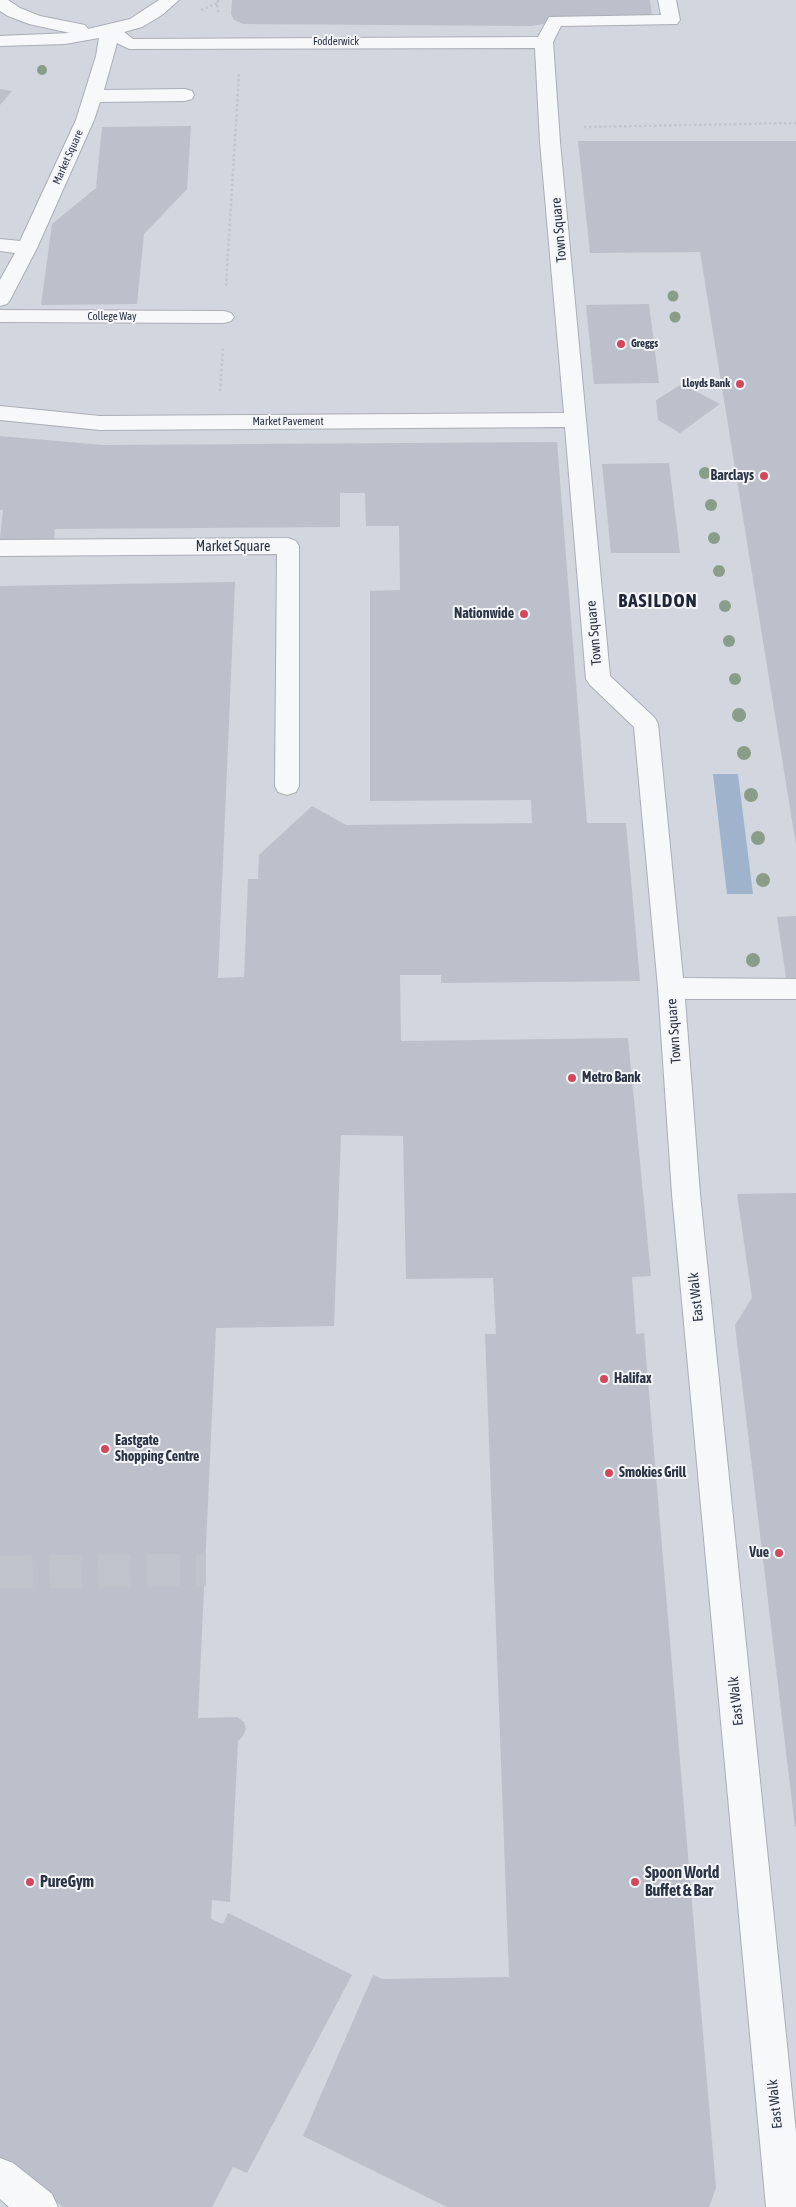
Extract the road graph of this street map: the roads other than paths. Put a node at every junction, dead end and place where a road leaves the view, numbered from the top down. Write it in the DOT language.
graph roads {
  1 [pos="170,0"];
  2 [pos="667,0"];
  3 [pos="0,3"];
  4 [pos="110,30"];
  5 [pos="0,41"];
  6 [pos="544,42"];
  7 [pos="185,95"];
  8 [pos="93,96"];
  9 [pos="0,245"];
  10 [pos="27,248"];
  11 [pos="0,300"];
  12 [pos="0,316"];
  13 [pos="224,317"];
  14 [pos="0,413"];
  15 [pos="576,420"];
  16 [pos="0,548"];
  17 [pos="287,786"];
  18 [pos="671,988"];
  19 [pos="796,989"];
  20 [pos="686,1194"];
  21 [pos="0,2176"];
  22 [pos="39,2207"];
  23 [pos="785,2207"];
  1 -- 4 [label="street"];
  2 -- 6 [label="street"];
  3 -- 4 [label="street"];
  4 -- 5 [label="street"];
  4 -- 6 [label="street, Fodderwick"];
  4 -- 8 [label="street, Market Square"];
  6 -- 15 [label="street, Town Square"];
  7 -- 8 [label="street"];
  8 -- 10 [label="street, Market Square"];
  9 -- 10 [label="street"];
  10 -- 11 [label="street, Market Square"];
  12 -- 13 [label="street, College Way"];
  14 -- 15 [label="street, Market Pavement"];
  15 -- 18 [label="street, Town Square"];
  16 -- 17 [label="street, Market Square"];
  18 -- 19 [label="street"];
  18 -- 20 [label="street, Town Square"];
  20 -- 23 [label="street, East Walk"];
  21 -- 22 [label="street"];
}
